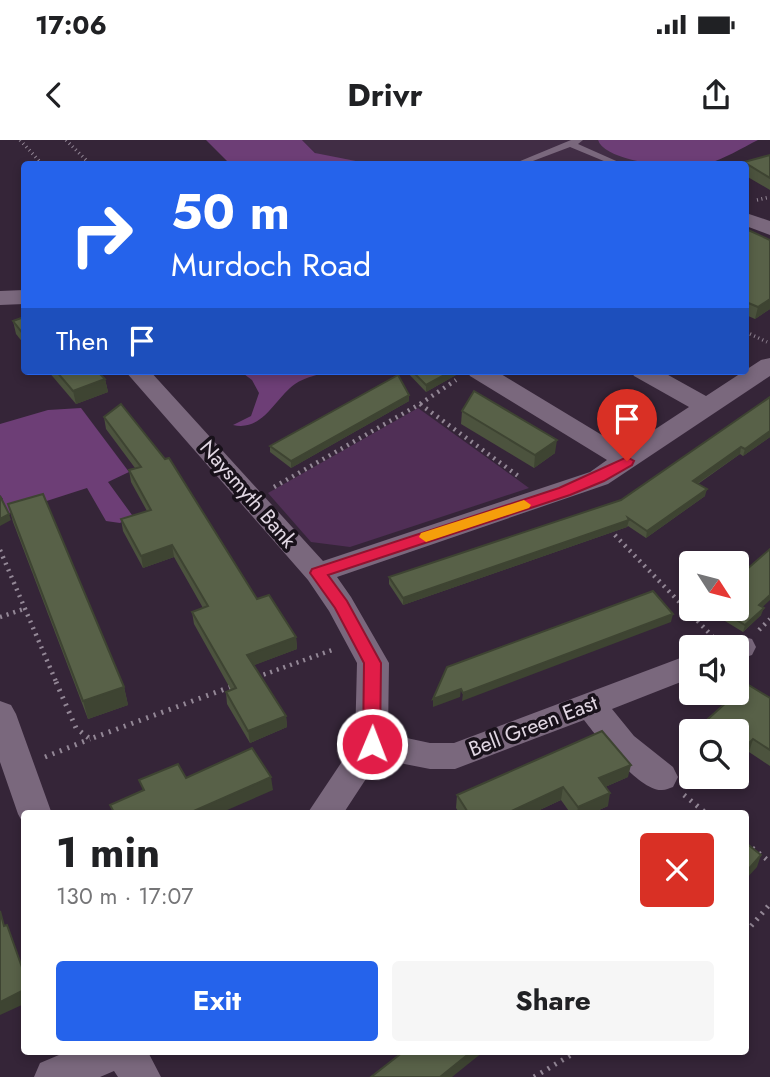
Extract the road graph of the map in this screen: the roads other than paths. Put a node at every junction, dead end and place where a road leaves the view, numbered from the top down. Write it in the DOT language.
graph roads {
  1 [pos="575,142"];
  2 [pos="526,161"];
  3 [pos="612,161"];
  4 [pos="749,220"];
  5 [pos="770,229"];
  6 [pos="21,297"];
  7 [pos="0,298"];
  8 [pos="770,365"];
  9 [pos="141,375"];
  10 [pos="471,375"];
  11 [pos="650,375"];
  12 [pos="707,407"];
  13 [pos="627,461"];
  14 [pos="318,573"];
  15 [pos="679,671"];
  16 [pos="590,705"];
  17 [pos="0,714"];
  18 [pos="372,744"];
  19 [pos="661,777"];
  20 [pos="34,810"];
  21 [pos="327,810"];
  22 [pos="105,1055"];
  23 [pos="127,1055"];
  24 [pos="54,1077"];
  25 [pos="141,1077"];
  1 -- 2 [label="lane"];
  1 -- 3 [label="lane"];
  4 -- 5 [label="street"];
  6 -- 7 [label="street"];
  8 -- 12 [label="street"];
  9 -- 14 [label="street, Naysmyth Bank"];
  10 -- 13 [label="street"];
  11 -- 12 [label="street"];
  12 -- 13 [label="street"];
  13 -- 14 [label="street"];
  14 -- 18 [label="street, Naysmyth Bank"];
  15 -- 16 [label="street, Bell Green East"];
  16 -- 18 [label="street, Bell Green East"];
  16 -- 19 [label="street"];
  17 -- 20 [label="street"];
  18 -- 21 [label="street"];
  22 -- 24 [label="street"];
  23 -- 25 [label="street"];
}
